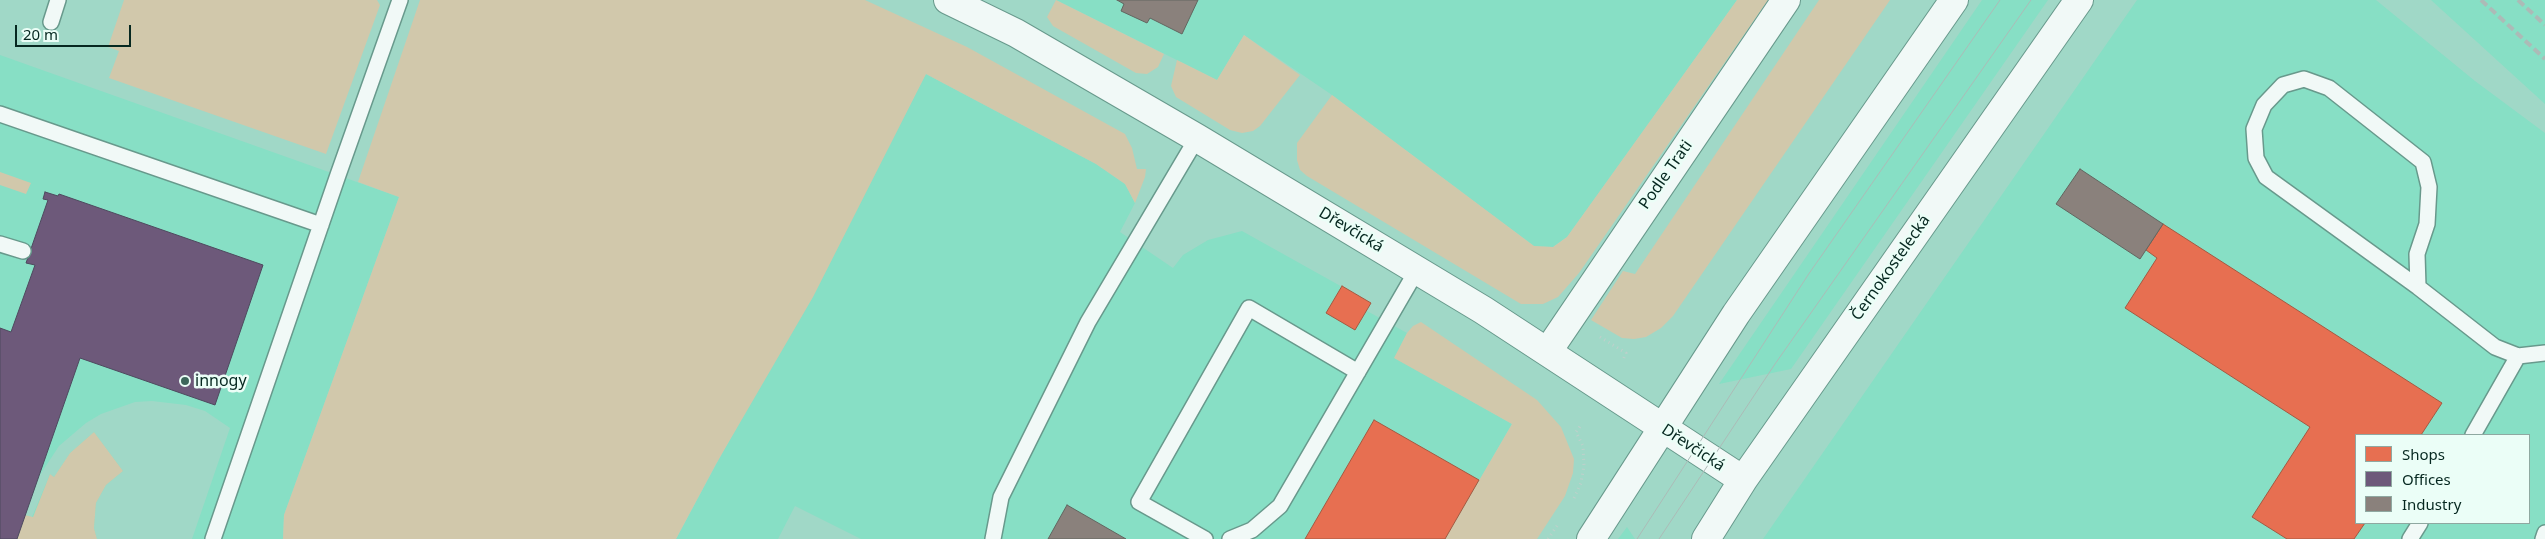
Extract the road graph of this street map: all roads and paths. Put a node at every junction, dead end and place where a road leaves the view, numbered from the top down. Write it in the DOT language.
graph roads {
  1 [pos="58,0"];
  2 [pos="400,0"];
  3 [pos="948,0"];
  4 [pos="1786,0"];
  5 [pos="1954,0"];
  6 [pos="2079,0"];
  7 [pos="51,22"];
  8 [pos="0,114"];
  9 [pos="1198,138"];
  10 [pos="321,225"];
  11 [pos="0,244"];
  12 [pos="22,252"];
  13 [pos="1417,270"];
  14 [pos="2418,287"];
  15 [pos="1548,350"];
  16 [pos="1626,353"];
  17 [pos="2545,353"];
  18 [pos="2518,356"];
  19 [pos="1622,360"];
  20 [pos="1358,372"];
  21 [pos="1581,424"];
  22 [pos="1662,429"];
  23 [pos="2474,434"];
  24 [pos="1743,480"];
  25 [pos="1573,500"];
  26 [pos="1563,515"];
  27 [pos="2419,524"];
  28 [pos="2545,533"];
  29 [pos="214,539"];
  30 [pos="993,539"];
  31 [pos="1205,539"];
  32 [pos="1230,539"];
  33 [pos="1548,539"];
  34 [pos="1591,539"];
  35 [pos="1706,539"];
  36 [pos="2410,539"];
  37 [pos="2543,539"];
  1 -- 7 [label="lane"];
  2 -- 10 [label="lane"];
  3 -- 9 [label="main road, Dřevčická"];
  4 -- 15 [label="main road, Podle Trati"];
  5 -- 22 [label="main road"];
  6 -- 24 [label="main road, Černokostelecká"];
  8 -- 10 [label="lane"];
  9 -- 13 [label="main road, Dřevčická"];
  9 -- 30 [label="lane"];
  10 -- 29 [label="lane"];
  11 -- 12 [label="lane"];
  13 -- 15 [label="main road, Dřevčická"];
  13 -- 20 [label="lane"];
  14 -- 14 [label="lane"];
  14 -- 18 [label="lane"];
  15 -- 22 [label="main road, Dřevčická"];
  16 -- 19 [label="path"];
  17 -- 18 [label="lane"];
  18 -- 23 [label="lane"];
  20 -- 31 [label="lane"];
  20 -- 32 [label="lane"];
  21 -- 25 [label="path"];
  22 -- 24 [label="main road, Dřevčická"];
  22 -- 34 [label="main road"];
  24 -- 35 [label="main road, Černokostelecká"];
  26 -- 33 [label="path"];
  27 -- 36 [label="lane"];
  28 -- 37 [label="lane"];
}
